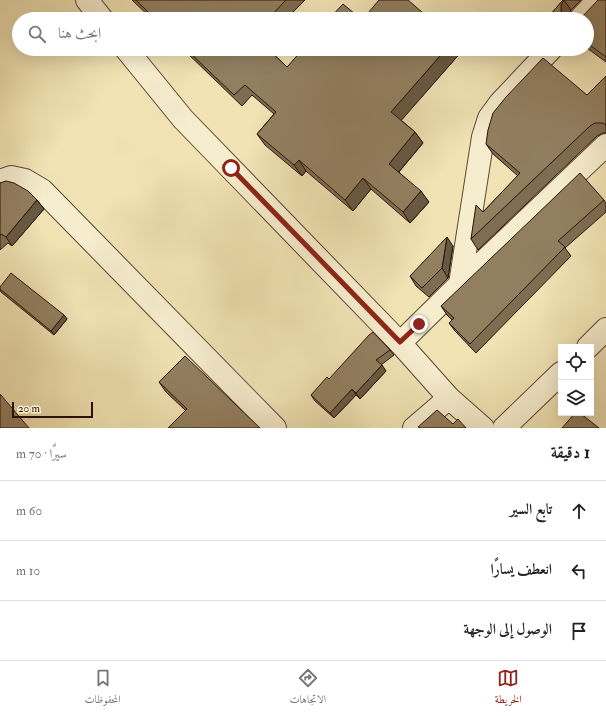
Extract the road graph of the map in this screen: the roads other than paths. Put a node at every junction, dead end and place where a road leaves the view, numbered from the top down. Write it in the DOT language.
graph roads {
  1 [pos="87,0"];
  2 [pos="598,0"];
  3 [pos="96,12"];
  4 [pos="587,12"];
  5 [pos="132,56"];
  6 [pos="544,56"];
  7 [pos="606,144"];
  8 [pos="0,182"];
  9 [pos="460,284"];
  10 [pos="606,329"];
  11 [pos="400,342"];
  12 [pos="591,344"];
  13 [pos="558,376"];
  14 [pos="449,398"];
  15 [pos="275,428"];
  16 [pos="414,428"];
  17 [pos="483,428"];
  18 [pos="504,428"];
  1 -- 3 [label="street"];
  2 -- 4 [label="street"];
  5 -- 11 [label="street"];
  6 -- 9 [label="street"];
  7 -- 9 [label="street"];
  8 -- 15 [label="street"];
  9 -- 11 [label="street"];
  10 -- 12 [label="street"];
  11 -- 14 [label="street"];
  13 -- 18 [label="street"];
  14 -- 16 [label="street"];
  14 -- 17 [label="street"];
}
